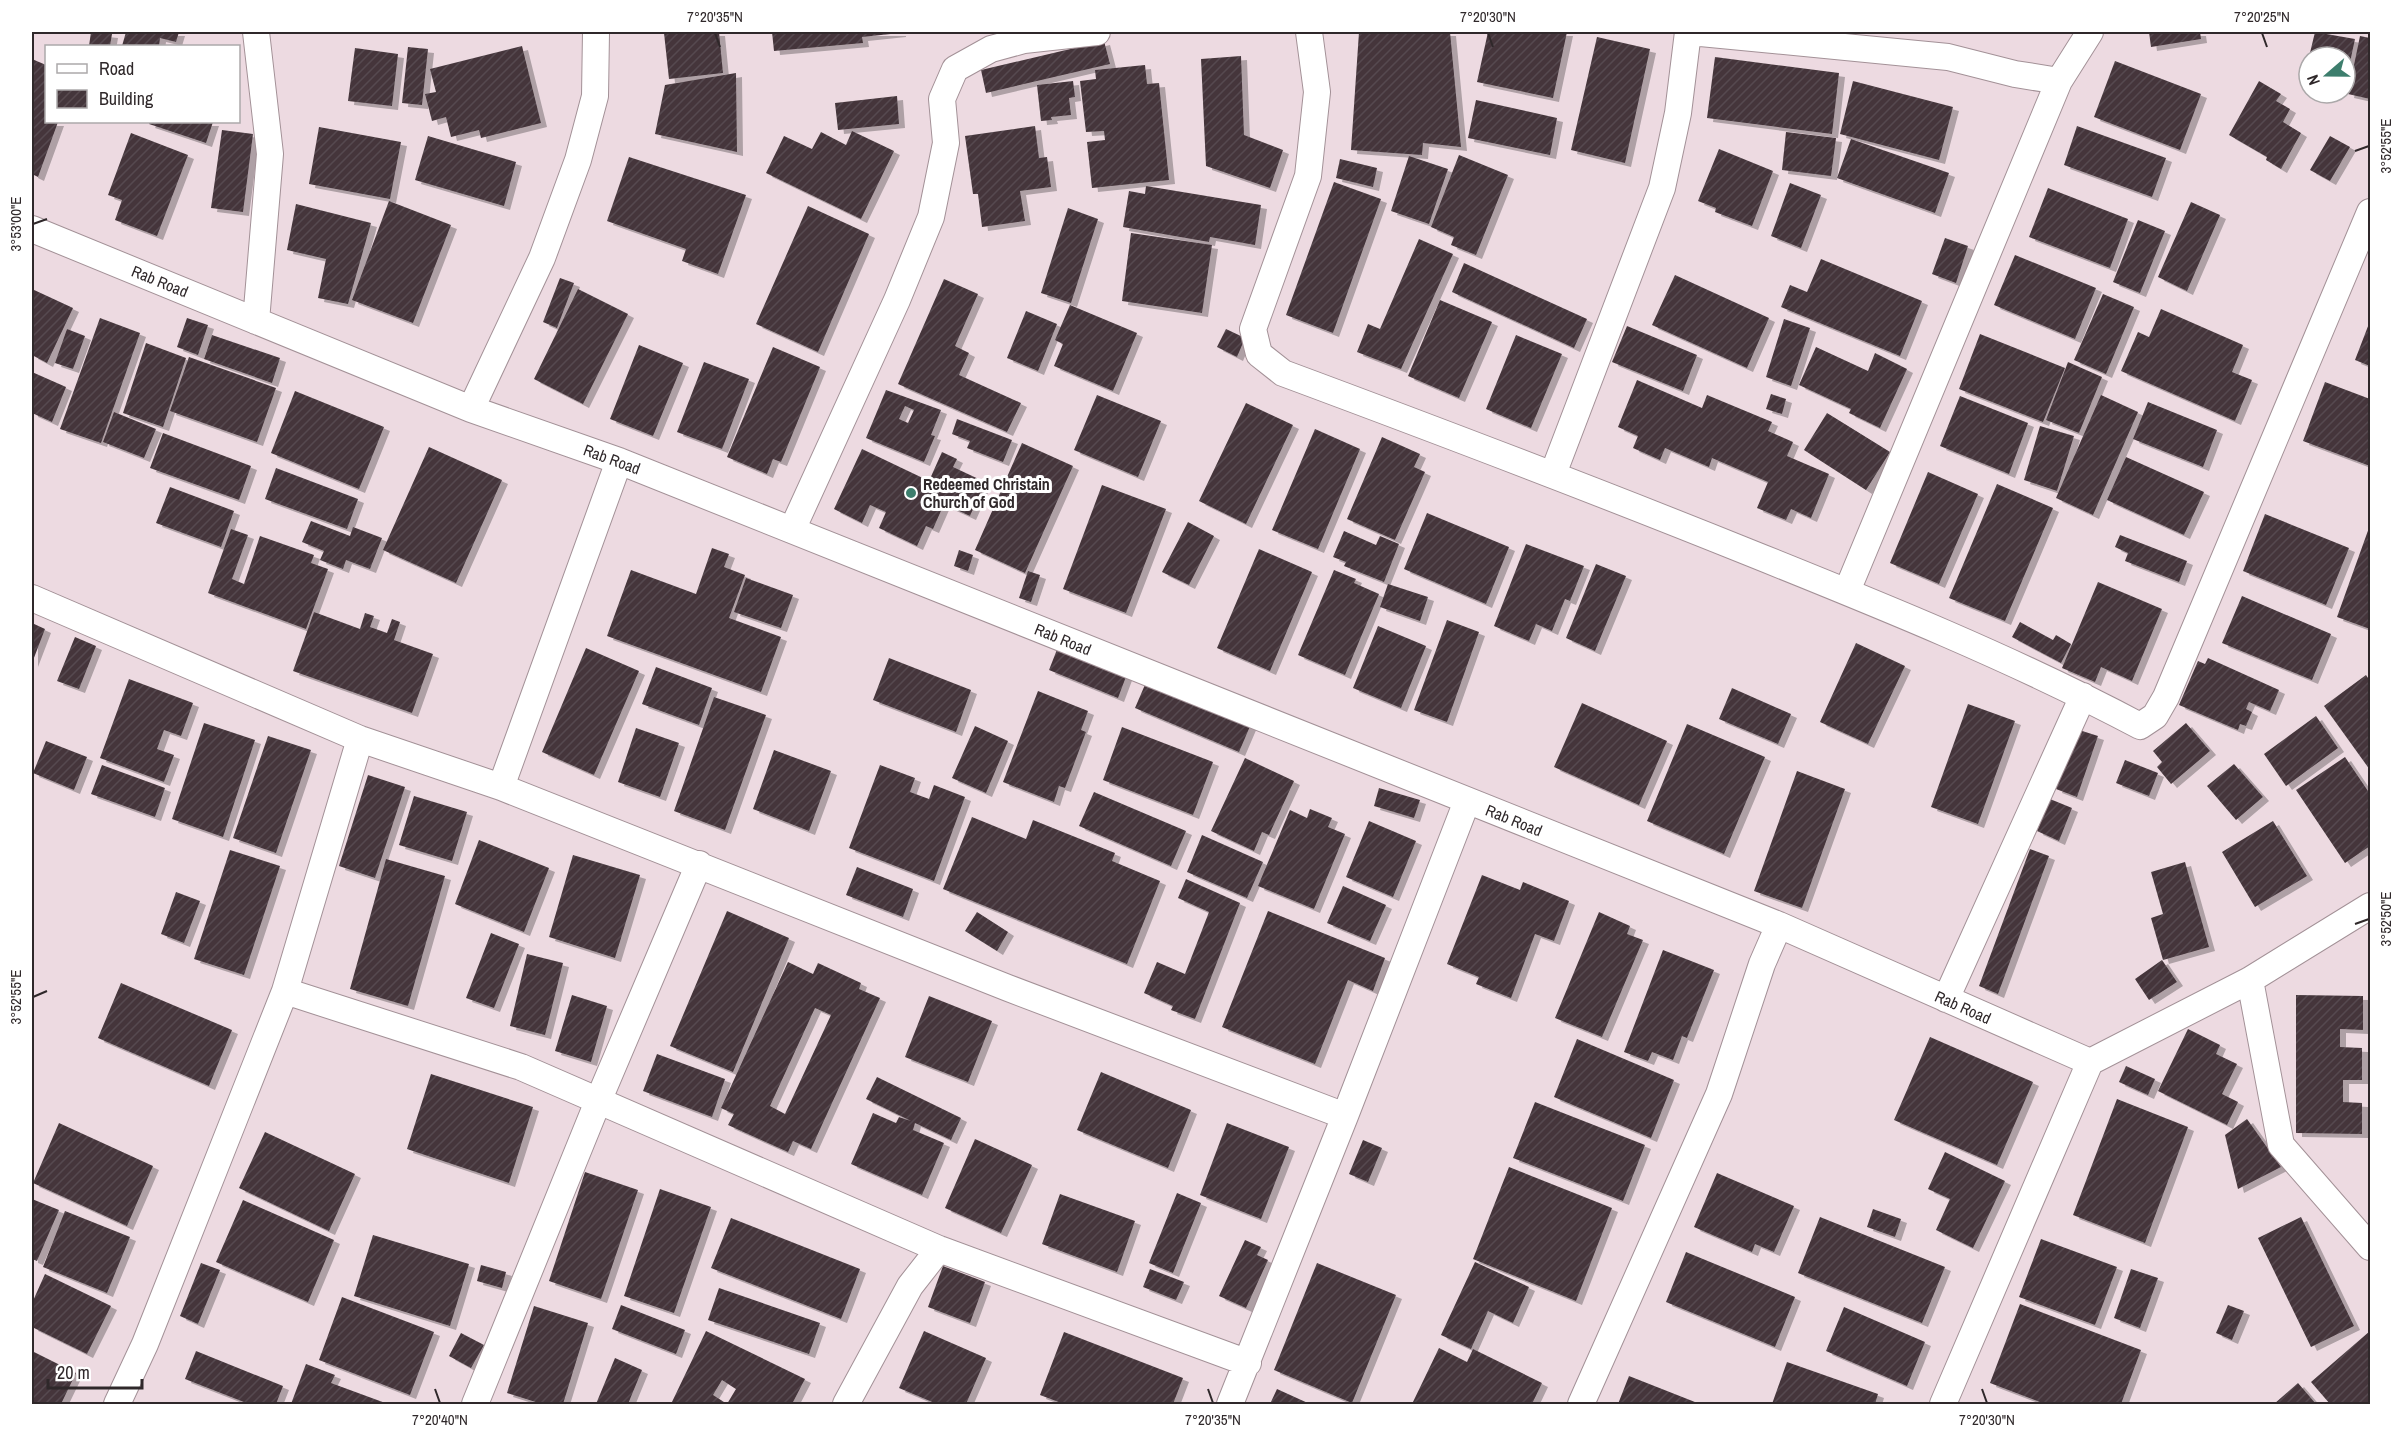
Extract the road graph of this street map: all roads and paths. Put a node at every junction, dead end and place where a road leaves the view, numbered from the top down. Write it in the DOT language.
graph roads {
  1 [pos="255,32"];
  2 [pos="596,32"];
  3 [pos="1097,32"];
  4 [pos="1309,32"];
  5 [pos="1689,32"];
  6 [pos="2090,32"];
  7 [pos="1028,36"];
  8 [pos="2059,81"];
  9 [pos="2370,212"];
  10 [pos="32,229"];
  11 [pos="256,321"];
  12 [pos="471,409"];
  13 [pos="619,461"];
  14 [pos="1553,474"];
  15 [pos="792,530"];
  16 [pos="1847,591"];
  17 [pos="32,598"];
  18 [pos="2083,696"];
  19 [pos="360,739"];
  20 [pos="501,787"];
  21 [pos="1467,801"];
  22 [pos="699,864"];
  23 [pos="2370,906"];
  24 [pos="1779,925"];
  25 [pos="2250,980"];
  26 [pos="285,991"];
  27 [pos="1946,999"];
  28 [pos="2090,1062"];
  29 [pos="599,1099"];
  30 [pos="1346,1116"];
  31 [pos="2370,1247"];
  32 [pos="939,1249"];
  33 [pos="1248,1363"];
  34 [pos="117,1404"];
  35 [pos="475,1404"];
  36 [pos="846,1404"];
  37 [pos="1230,1404"];
  38 [pos="1581,1404"];
  39 [pos="1943,1404"];
  1 -- 11 [label="street"];
  2 -- 12 [label="street"];
  3 -- 7 [label="street"];
  4 -- 14 [label="street"];
  5 -- 8 [label="street"];
  5 -- 14 [label="street"];
  6 -- 8 [label="street"];
  7 -- 15 [label="street"];
  8 -- 16 [label="street"];
  9 -- 18 [label="street"];
  10 -- 11 [label="street, Rab Road"];
  11 -- 12 [label="street, Rab Road"];
  12 -- 13 [label="street, Rab Road"];
  13 -- 15 [label="street, Rab Road"];
  13 -- 20 [label="street"];
  14 -- 16 [label="street"];
  15 -- 21 [label="street, Rab Road"];
  16 -- 18 [label="street"];
  17 -- 19 [label="street"];
  18 -- 27 [label="street"];
  19 -- 20 [label="street"];
  19 -- 26 [label="street"];
  20 -- 22 [label="street"];
  21 -- 24 [label="street, Rab Road"];
  21 -- 30 [label="street"];
  22 -- 29 [label="street"];
  22 -- 30 [label="street"];
  23 -- 25 [label="street"];
  24 -- 27 [label="street, Rab Road"];
  24 -- 38 [label="street"];
  25 -- 28 [label="street"];
  25 -- 31 [label="street"];
  26 -- 29 [label="street"];
  26 -- 34 [label="street"];
  27 -- 28 [label="street, Rab Road"];
  28 -- 39 [label="street"];
  29 -- 32 [label="street"];
  29 -- 35 [label="street"];
  30 -- 33 [label="street"];
  32 -- 33 [label="street"];
  32 -- 36 [label="street"];
  33 -- 37 [label="street"];
}
